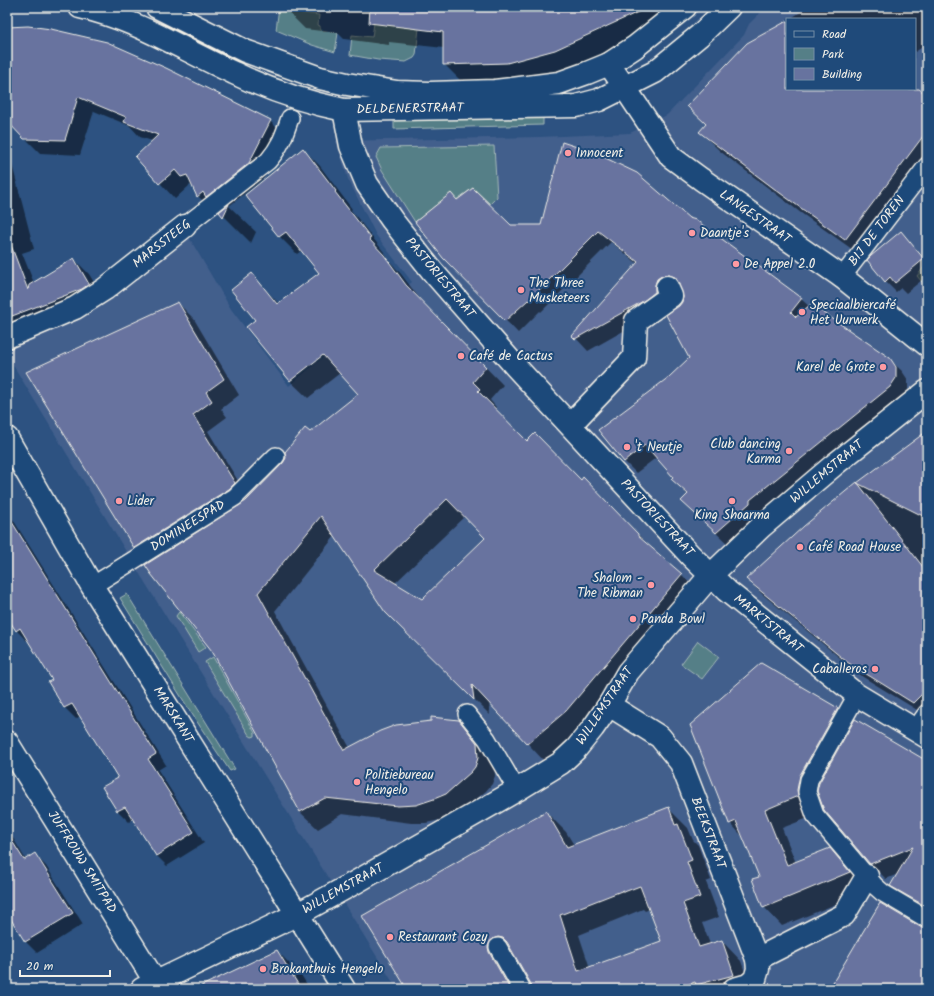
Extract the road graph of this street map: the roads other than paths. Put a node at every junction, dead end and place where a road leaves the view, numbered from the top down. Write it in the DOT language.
graph roads {
  1 [pos="80,7"];
  2 [pos="157,7"];
  3 [pos="685,7"];
  4 [pos="729,7"];
  5 [pos="608,64"];
  6 [pos="625,88"];
  7 [pos="344,110"];
  8 [pos="290,118"];
  9 [pos="927,166"];
  10 [pos="185,226"];
  11 [pos="842,277"];
  12 [pos="667,287"];
  13 [pos="7,337"];
  14 [pos="927,344"];
  15 [pos="927,391"];
  16 [pos="570,425"];
  17 [pos="7,438"];
  18 [pos="276,456"];
  19 [pos="710,576"];
  20 [pos="92,586"];
  21 [pos="857,695"];
  22 [pos="609,705"];
  23 [pos="467,714"];
  24 [pos="923,726"];
  25 [pos="7,742"];
  26 [pos="517,790"];
  27 [pos="867,876"];
  28 [pos="298,914"];
  29 [pos="927,919"];
  30 [pos="498,947"];
  31 [pos="759,976"];
  32 [pos="149,986"];
  33 [pos="344,989"];
  34 [pos="522,989"];
  35 [pos="734,989"];
  1 -- 7 [label="street, DELDENERSTRAAT"];
  2 -- 5 [label="street, DELDENERSTRAAT"];
  3 -- 5 [label="street, DELDENERSTRAAT"];
  4 -- 6 [label="street, DELDENERSTRAAT"];
  5 -- 6 [label="street, LANGESTRAAT"];
  6 -- 7 [label="street, DELDENERSTRAAT"];
  6 -- 11 [label="street, LANGESTRAAT"];
  7 -- 16 [label="street, PASTORIESTRAAT"];
  8 -- 10 [label="lane, MARSSTEEG"];
  9 -- 11 [label="lane, BIJ DE TOREN"];
  10 -- 13 [label="street, MARSSTEEG"];
  11 -- 14 [label="street, LANGESTRAAT"];
  12 -- 16 [label="street"];
  15 -- 19 [label="street, WILLEMSTRAAT"];
  16 -- 19 [label="street, PASTORIESTRAAT"];
  17 -- 20 [label="street, MARSKANT"];
  18 -- 20 [label="lane, DOMINEESPAD"];
  19 -- 21 [label="street, MARKTSTRAAT"];
  19 -- 22 [label="street, WILLEMSTRAAT"];
  20 -- 28 [label="street, MARSKANT"];
  21 -- 24 [label="street, MARKTSTRAAT"];
  21 -- 27 [label="lane"];
  22 -- 26 [label="street, WILLEMSTRAAT"];
  22 -- 31 [label="street, BEEKSTRAAT"];
  23 -- 26 [label="lane"];
  25 -- 32 [label="street, JUFFROUW SMITPAD"];
  26 -- 28 [label="street, WILLEMSTRAAT"];
  27 -- 29 [label="lane"];
  27 -- 31 [label="street"];
  28 -- 32 [label="street, WILLEMSTRAAT"];
  28 -- 33 [label="street, MARSKANT"];
  30 -- 34 [label="lane"];
  31 -- 35 [label="street"];
}
